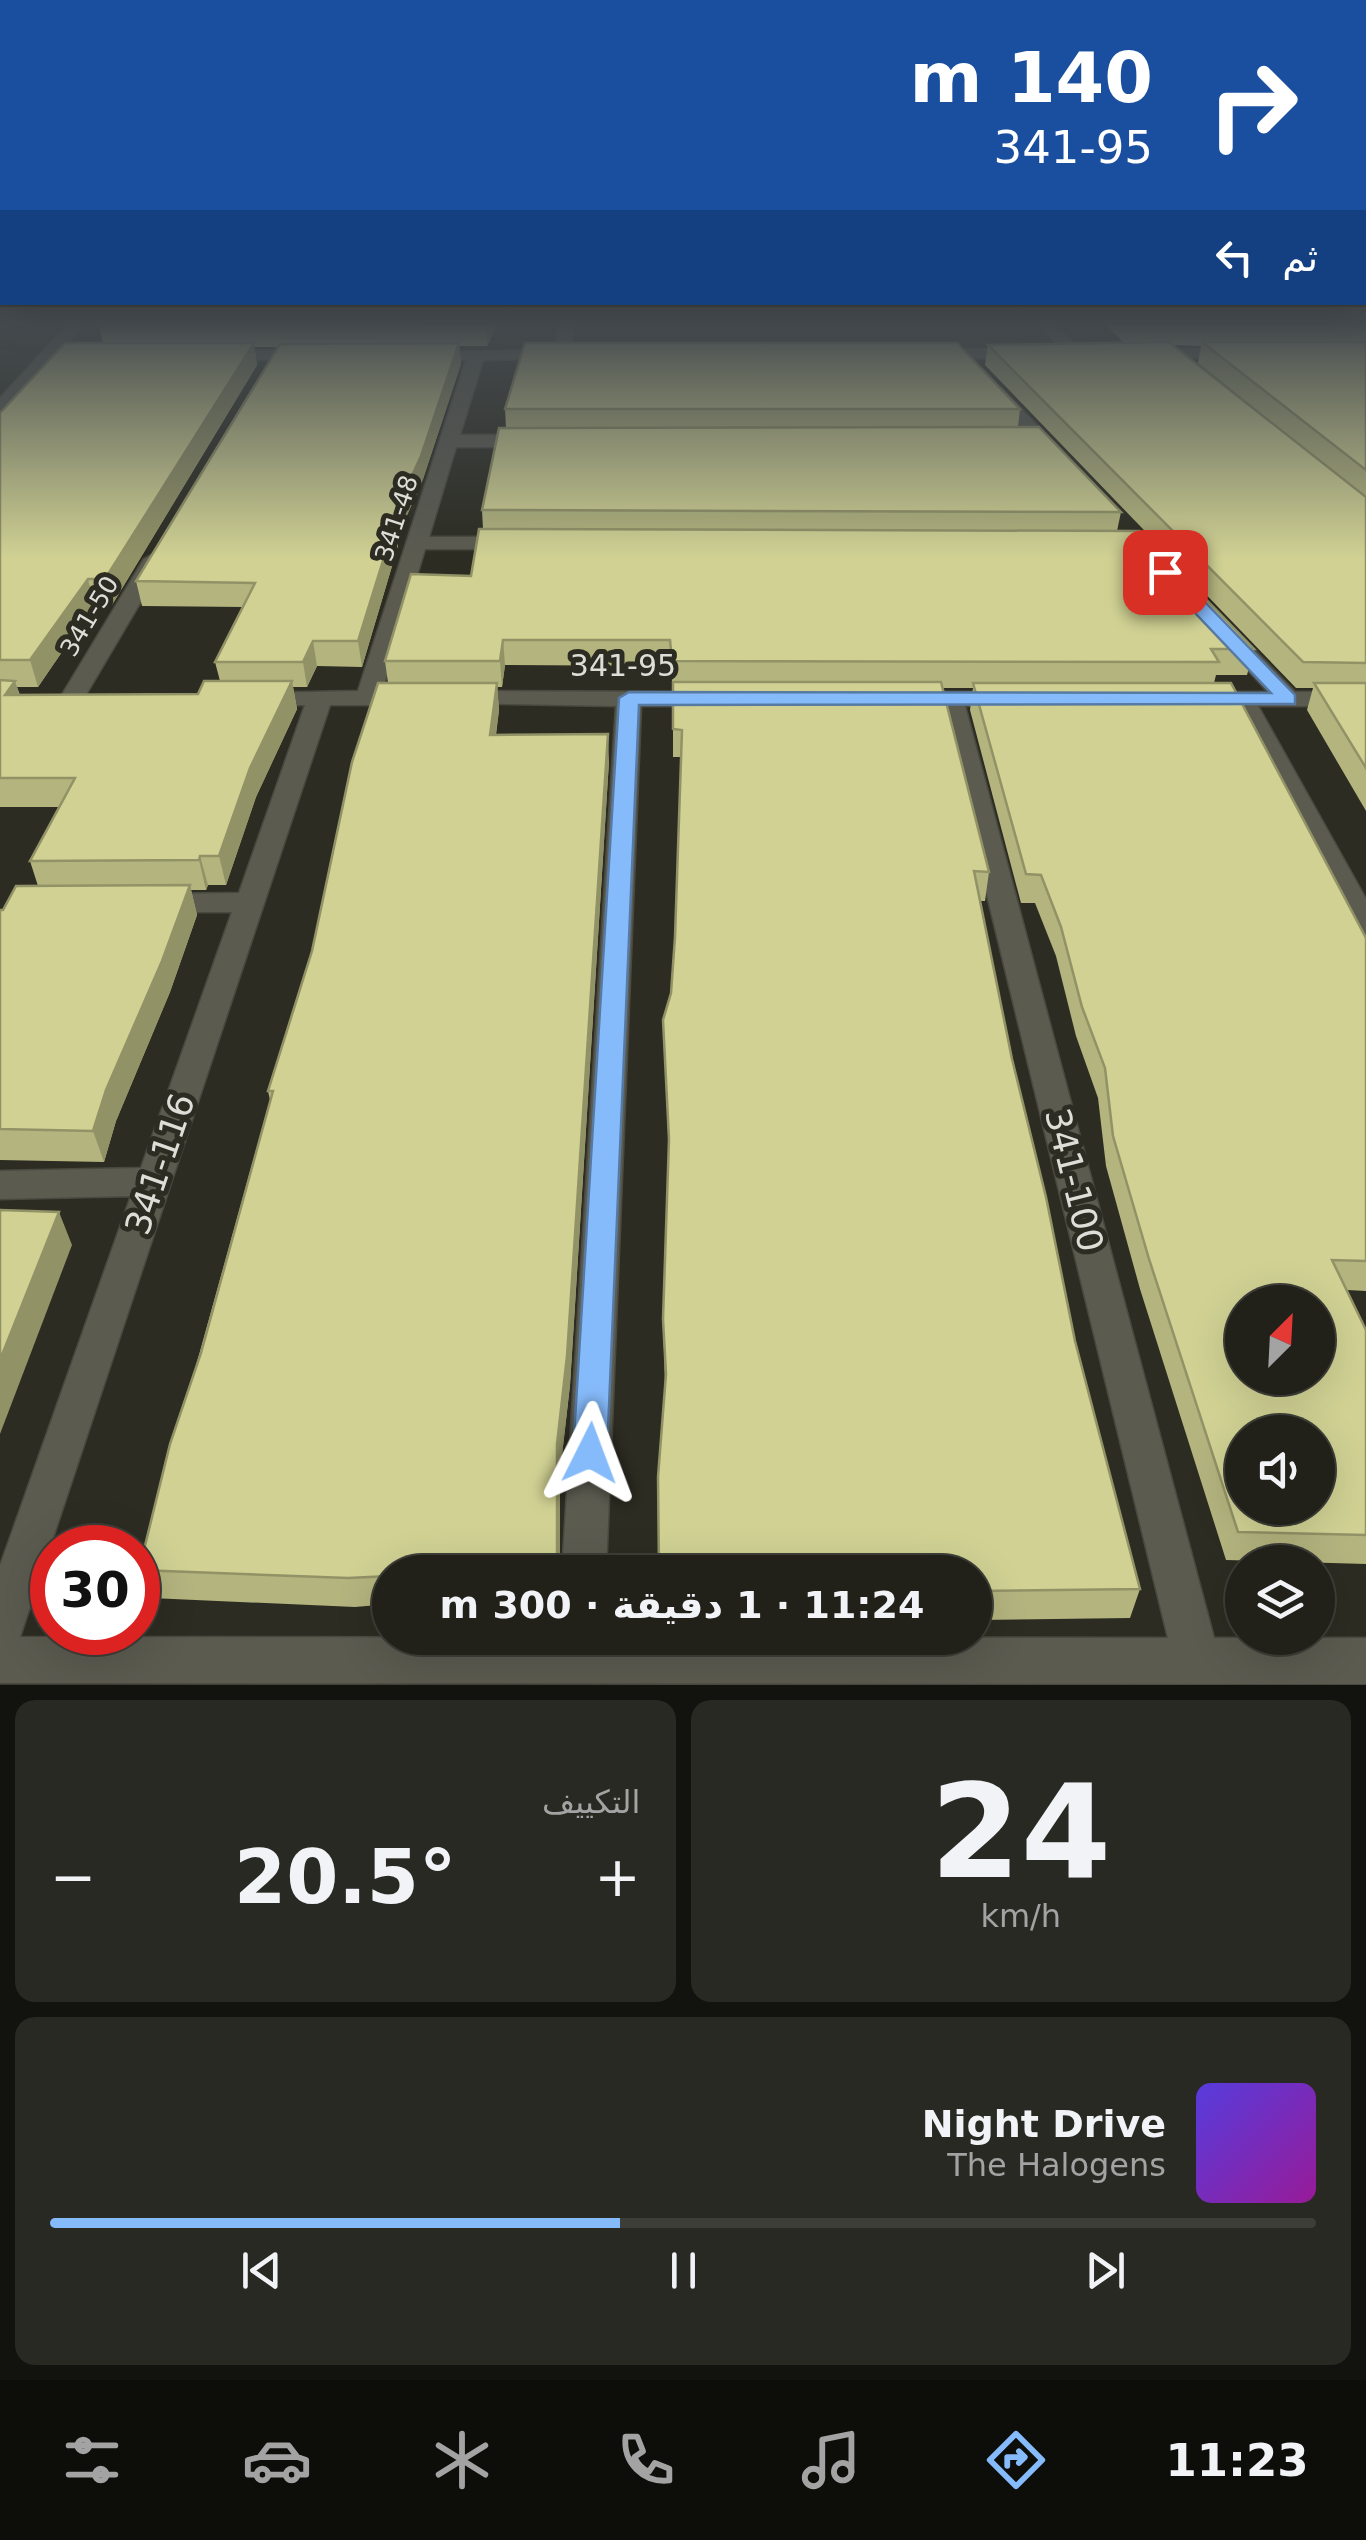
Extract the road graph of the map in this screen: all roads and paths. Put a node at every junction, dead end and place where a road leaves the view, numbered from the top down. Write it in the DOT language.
graph roads {
  1 [pos="462,401"];
  2 [pos="998,401"];
  3 [pos="449,441"];
  4 [pos="563,441"];
  5 [pos="1066,466"];
  6 [pos="417,542"];
  7 [pos="534,543"];
  8 [pos="164,544"];
  9 [pos="1208,616"];
  10 [pos="110,698"];
  11 [pos="244,698"];
  12 [pos="320,698"];
  13 [pos="368,698"];
  14 [pos="629,698"];
  15 [pos="724,698"];
  16 [pos="894,699"];
  17 [pos="951,699"];
  18 [pos="1028,699"];
  19 [pos="1184,699"];
  20 [pos="1242,699"];
  21 [pos="1288,699"];
  22 [pos="1366,699"];
  23 [pos="252,902"];
  24 [pos="136,903"];
  25 [pos="1363,914"];
  26 [pos="154,1182"];
  27 [pos="0,1185"];
  28 [pos="585,1555"];
  29 [pos="0,1630"];
  30 [pos="0,1660"];
  31 [pos="1197,1660"];
  32 [pos="580,1661"];
  33 [pos="1366,1661"];
  1 -- 3 [label="street, 341-48"];
  2 -- 5 [label="street"];
  3 -- 4 [label="street"];
  3 -- 6 [label="street, 341-48"];
  6 -- 7 [label="street"];
  6 -- 13 [label="street, 341-48"];
  8 -- 10 [label="street, 341-50"];
  9 -- 21 [label="street"];
  11 -- 12 [label="street, 341-95"];
  12 -- 13 [label="street, 341-95"];
  12 -- 23 [label="street, 341-116"];
  13 -- 14 [label="street, 341-95"];
  14 -- 15 [label="street, 341-95"];
  14 -- 28 [label="street"];
  16 -- 17 [label="street"];
  17 -- 18 [label="street"];
  17 -- 31 [label="street, 341-100"];
  19 -- 20 [label="street"];
  20 -- 21 [label="street"];
  20 -- 25 [label="street"];
  21 -- 22 [label="street"];
  23 -- 24 [label="street"];
  23 -- 26 [label="street, 341-116"];
  26 -- 27 [label="street"];
  26 -- 29 [label="street, 341-116"];
  30 -- 32 [label="street"];
  31 -- 32 [label="street"];
  31 -- 33 [label="street"];
}
